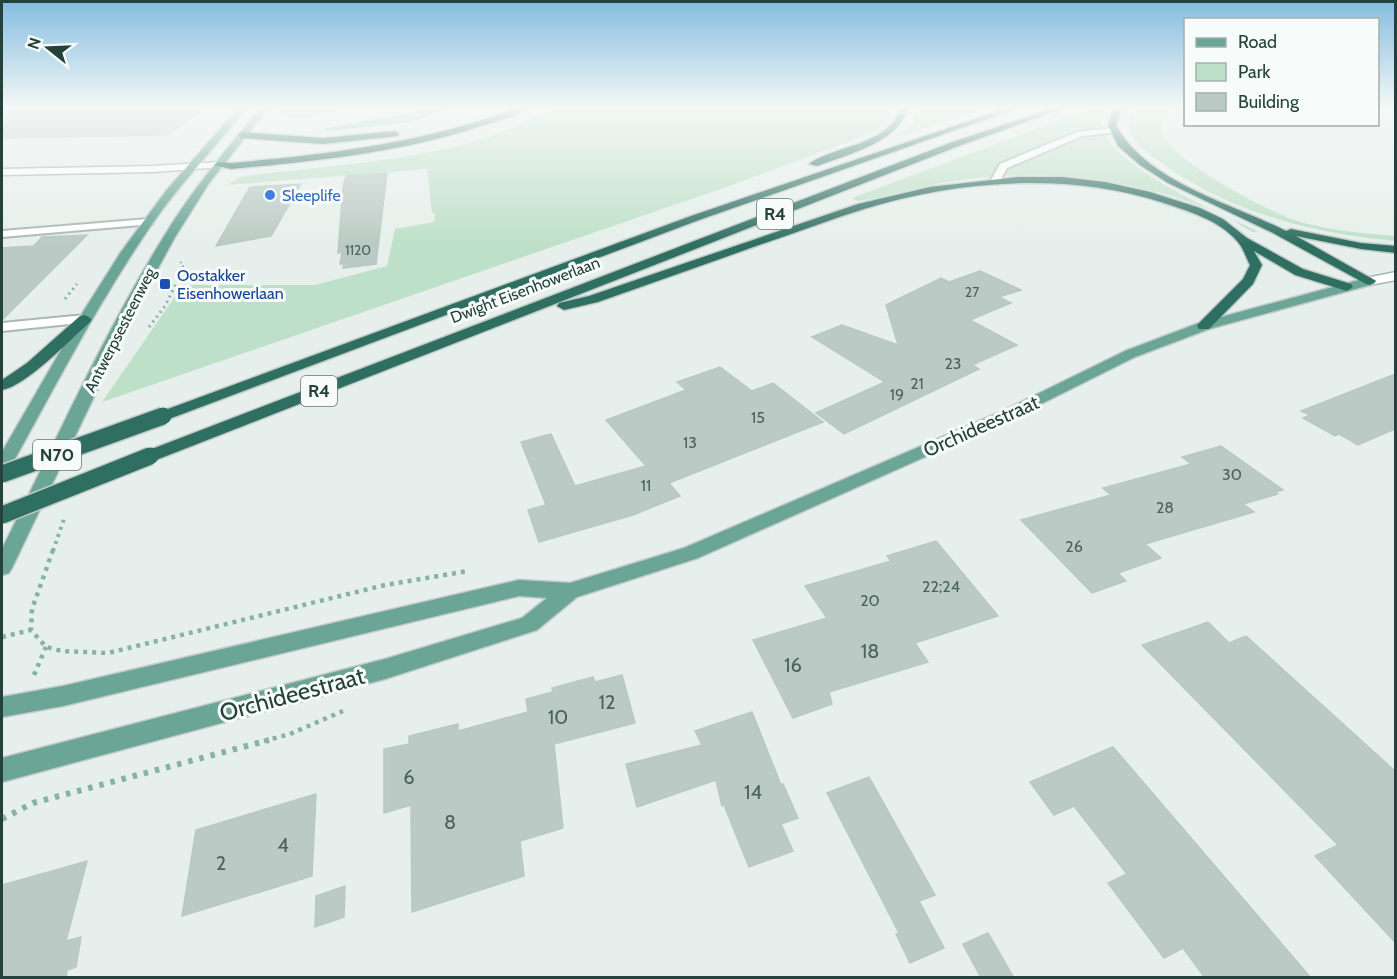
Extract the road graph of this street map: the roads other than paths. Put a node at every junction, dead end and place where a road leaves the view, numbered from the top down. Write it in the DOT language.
graph roads {
  1 [pos="203,153"];
  2 [pos="228,153"];
  3 [pos="292,153"];
  4 [pos="346,153"];
  5 [pos="840,153"];
  6 [pos="881,153"];
  7 [pos="935,153"];
  8 [pos="1035,153"];
  9 [pos="1131,153"];
  10 [pos="219,165"];
  11 [pos="191,167"];
  12 [pos="2,172"];
  13 [pos="995,182"];
  14 [pos="724,209"];
  15 [pos="1246,218"];
  16 [pos="148,222"];
  17 [pos="2,234"];
  18 [pos="1243,240"];
  19 [pos="1395,250"];
  20 [pos="1395,276"];
  21 [pos="1370,281"];
  22 [pos="1347,287"];
  23 [pos="85,319"];
  24 [pos="487,325"];
  25 [pos="1204,326"];
  26 [pos="2,327"];
  27 [pos="2,386"];
  28 [pos="2,466"];
  29 [pos="2,474"];
  30 [pos="2,515"];
  31 [pos="2,568"];
  32 [pos="570,591"];
  33 [pos="2,707"];
  34 [pos="2,770"];
  1 -- 11 [label="main road, Antwerpsesteenweg / N70"];
  2 -- 10 [label="main road, Antwerpsesteenweg / N70"];
  3 -- 10 [label="highway"];
  4 -- 10 [label="highway"];
  5 -- 14 [label="highway"];
  6 -- 14 [label="highway, Dwight Eisenhowerlaan / R4"];
  7 -- 24 [label="highway, Dwight Eisenhowerlaan / R4"];
  8 -- 13 [label="lane"];
  9 -- 15 [label="highway"];
  10 -- 11 [label="street"];
  10 -- 31 [label="main road, Antwerpsesteenweg / N70"];
  11 -- 12 [label="street"];
  11 -- 16 [label="main road, Antwerpsesteenweg / N70"];
  13 -- 18 [label="highway"];
  13 -- 24 [label="highway"];
  14 -- 29 [label="highway, Dwight Eisenhowerlaan / R4, bridge"];
  15 -- 19 [label="highway"];
  15 -- 21 [label="highway"];
  16 -- 17 [label="lane"];
  16 -- 23 [label="main road, Antwerpsesteenweg / N70"];
  18 -- 22 [label="highway"];
  18 -- 25 [label="highway"];
  20 -- 21 [label="street, Orchideestraat"];
  21 -- 22 [label="main road, Orchideestraat"];
  22 -- 25 [label="main road, Orchideestraat"];
  23 -- 26 [label="lane"];
  23 -- 27 [label="highway"];
  23 -- 28 [label="main road, Antwerpsesteenweg / N70"];
  24 -- 30 [label="highway, Dwight Eisenhowerlaan / R4, bridge"];
  25 -- 32 [label="main road, Orchideestraat"];
  32 -- 33 [label="main road, Orchideestraat"];
  32 -- 34 [label="main road, Orchideestraat"];
}
